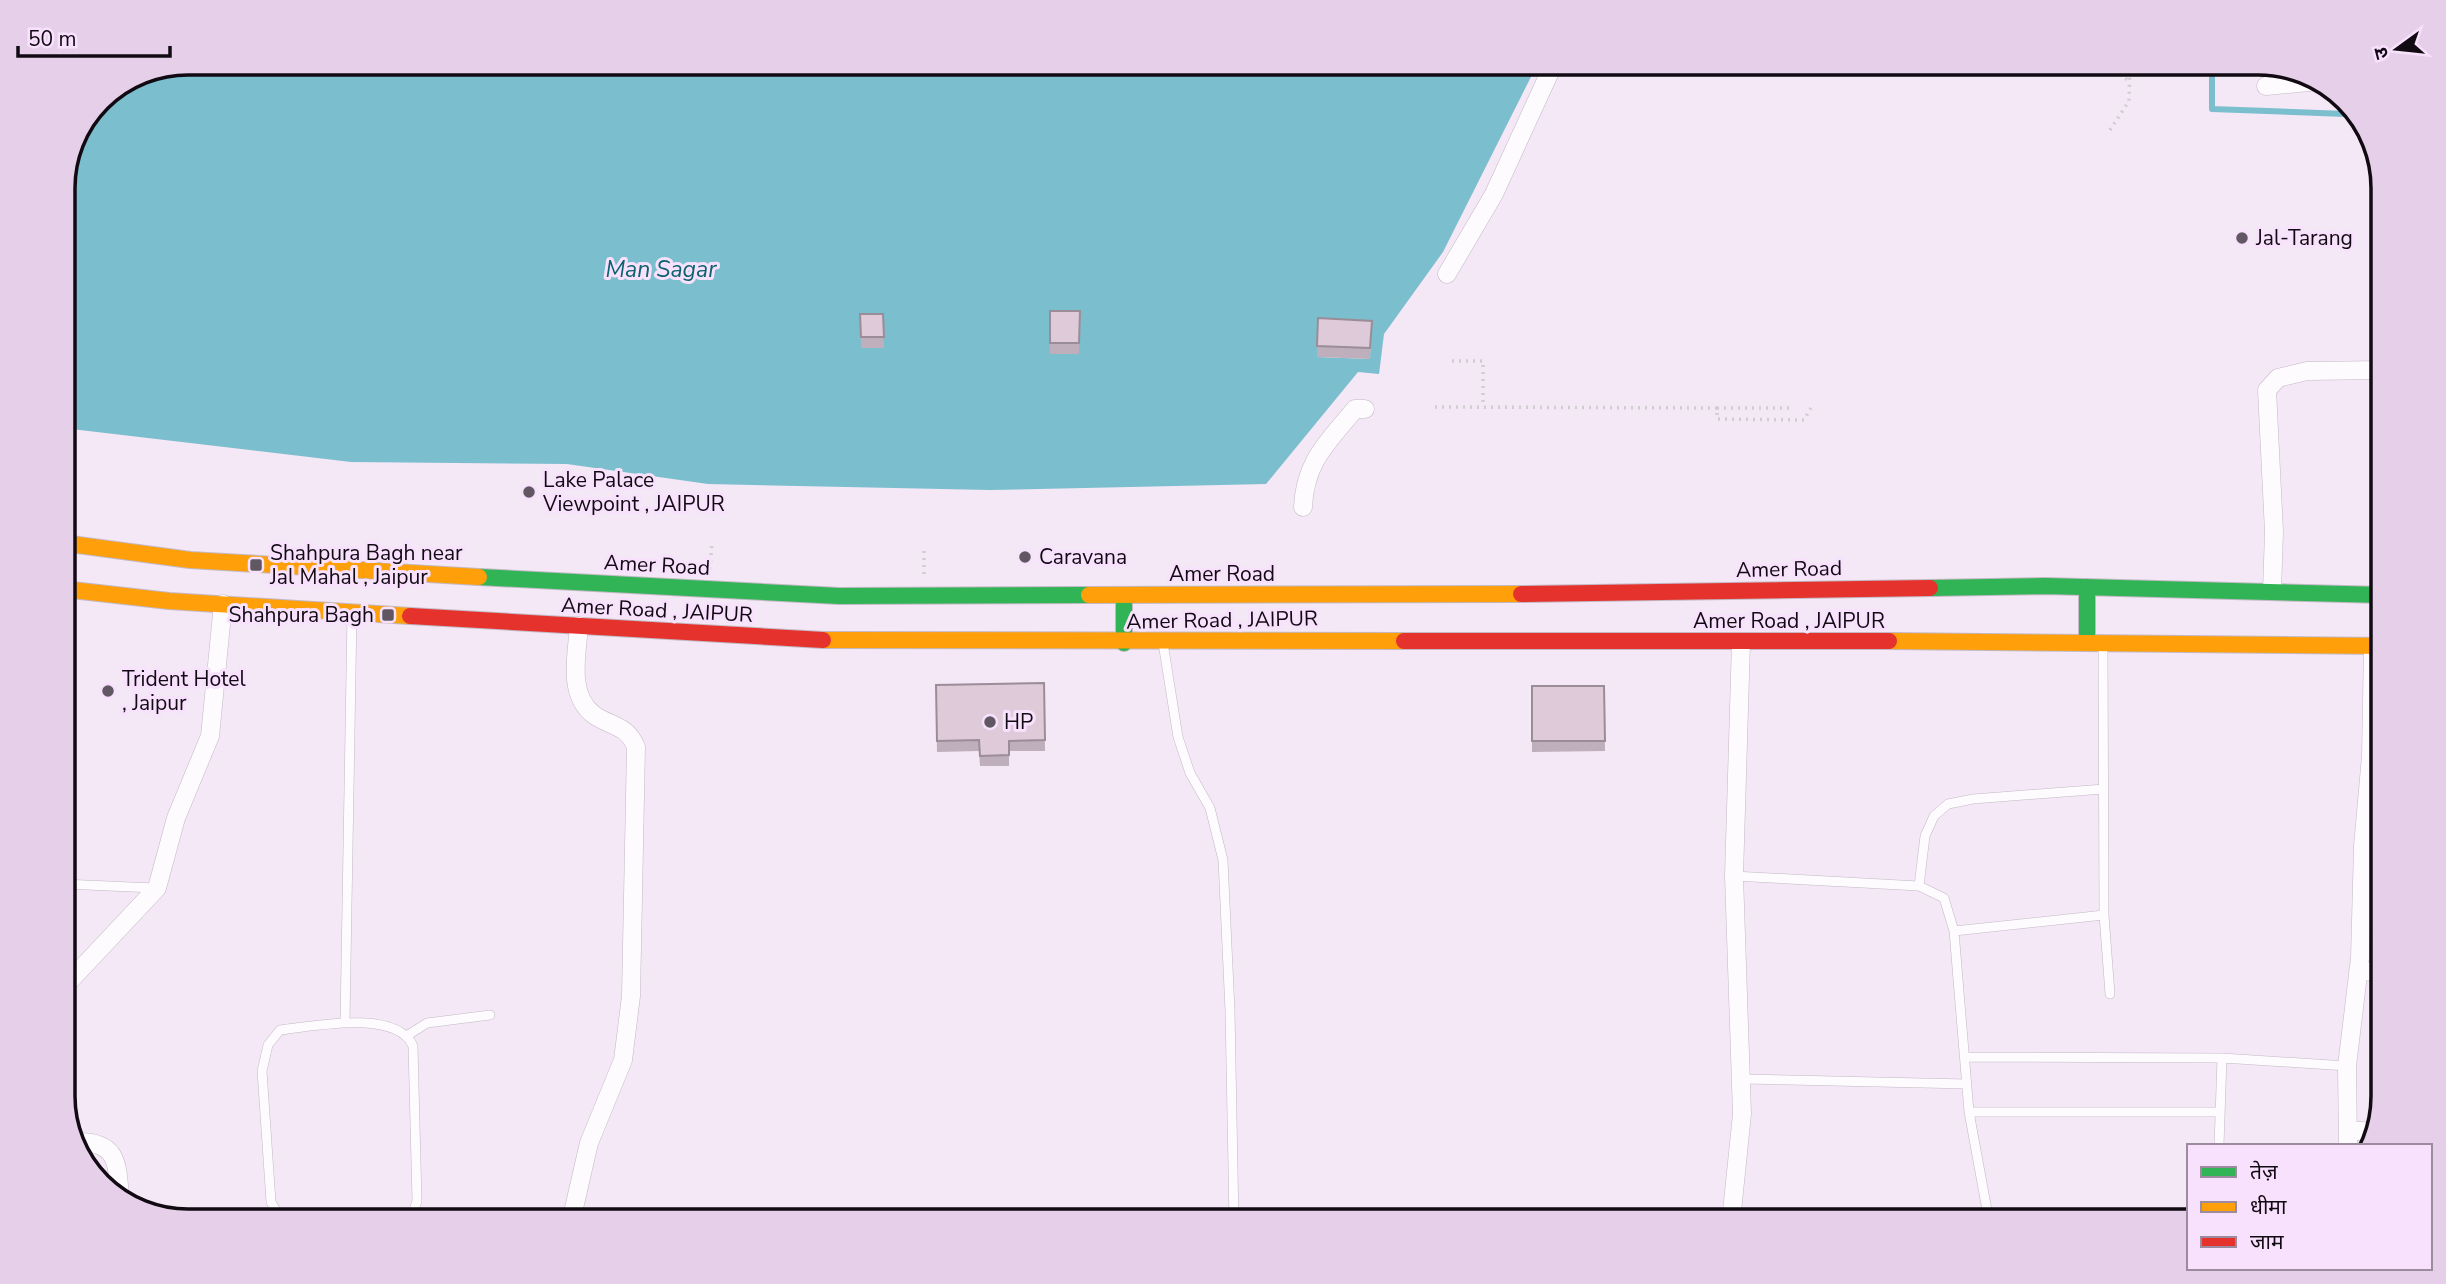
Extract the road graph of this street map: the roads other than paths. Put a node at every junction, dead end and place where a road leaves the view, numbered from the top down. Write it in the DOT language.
graph roads {
  1 [pos="1549,75"];
  2 [pos="2299,83"];
  3 [pos="2266,86"];
  4 [pos="1447,274"];
  5 [pos="2371,370"];
  6 [pos="1365,409"];
  7 [pos="1303,507"];
  8 [pos="75,545"];
  9 [pos="2087,587"];
  10 [pos="75,590"];
  11 [pos="2272,591"];
  12 [pos="1124,595"];
  13 [pos="2371,595"];
  14 [pos="223,604"];
  15 [pos="352,613"];
  16 [pos="579,626"];
  17 [pos="1741,642"];
  18 [pos="1124,643"];
  19 [pos="1163,643"];
  20 [pos="2095,643"];
  21 [pos="2371,646"];
  22 [pos="2371,756"];
  23 [pos="2104,789"];
  24 [pos="2364,835"];
  25 [pos="2371,835"];
  26 [pos="1734,876"];
  27 [pos="75,885"];
  28 [pos="1919,886"];
  29 [pos="156,888"];
  30 [pos="2104,915"];
  31 [pos="1954,931"];
  32 [pos="2358,971"];
  33 [pos="2371,972"];
  34 [pos="75,975"];
  35 [pos="2110,994"];
  36 [pos="490,1014"];
  37 [pos="345,1022"];
  38 [pos="408,1035"];
  39 [pos="1966,1057"];
  40 [pos="2222,1058"];
  41 [pos="2347,1066"];
  42 [pos="1742,1079"];
  43 [pos="1967,1084"];
  44 [pos="1969,1112"];
  45 [pos="2220,1112"];
  46 [pos="2348,1138"];
  47 [pos="86,1143"];
  48 [pos="2219,1144"];
  49 [pos="119,1185"];
  50 [pos="275,1209"];
  51 [pos="414,1209"];
  52 [pos="574,1209"];
  53 [pos="1234,1209"];
  54 [pos="1732,1209"];
  55 [pos="1987,1209"];
  1 -- 4 [label="street"];
  2 -- 3 [label="street"];
  5 -- 11 [label="street"];
  6 -- 7 [label="street"];
  8 -- 12 [label="main road, Amer Road"];
  9 -- 11 [label="main road, Amer Road"];
  9 -- 12 [label="main road, Amer Road"];
  9 -- 20 [label="main road"];
  10 -- 14 [label="main road, Amer Road , JAIPUR"];
  11 -- 13 [label="main road, Amer Road"];
  12 -- 18 [label="main road"];
  14 -- 15 [label="main road, Amer Road , JAIPUR"];
  14 -- 29 [label="street"];
  15 -- 16 [label="main road, Amer Road , JAIPUR"];
  15 -- 37 [label="lane"];
  16 -- 18 [label="main road, Amer Road , JAIPUR"];
  16 -- 52 [label="street"];
  17 -- 19 [label="main road, Amer Road , JAIPUR"];
  17 -- 20 [label="main road, Amer Road , JAIPUR"];
  17 -- 26 [label="street"];
  18 -- 19 [label="main road, Amer Road , JAIPUR"];
  19 -- 53 [label="lane"];
  20 -- 21 [label="main road, Amer Road , JAIPUR"];
  20 -- 23 [label="lane"];
  22 -- 24 [label="street"];
  23 -- 28 [label="lane"];
  23 -- 30 [label="lane"];
  24 -- 25 [label="street"];
  24 -- 32 [label="street"];
  26 -- 28 [label="lane"];
  26 -- 42 [label="street"];
  27 -- 29 [label="lane"];
  28 -- 31 [label="lane"];
  29 -- 34 [label="street"];
  30 -- 31 [label="lane"];
  30 -- 35 [label="lane"];
  31 -- 39 [label="lane"];
  32 -- 33 [label="street"];
  32 -- 41 [label="street"];
  36 -- 38 [label="lane"];
  37 -- 38 [label="lane"];
  37 -- 50 [label="lane"];
  38 -- 51 [label="lane"];
  39 -- 40 [label="lane"];
  39 -- 43 [label="lane"];
  40 -- 41 [label="lane"];
  40 -- 45 [label="lane"];
  41 -- 46 [label="street"];
  42 -- 43 [label="lane"];
  42 -- 54 [label="street"];
  43 -- 44 [label="lane"];
  44 -- 45 [label="lane"];
  44 -- 55 [label="lane"];
  45 -- 48 [label="lane"];
  47 -- 49 [label="street"];
}
